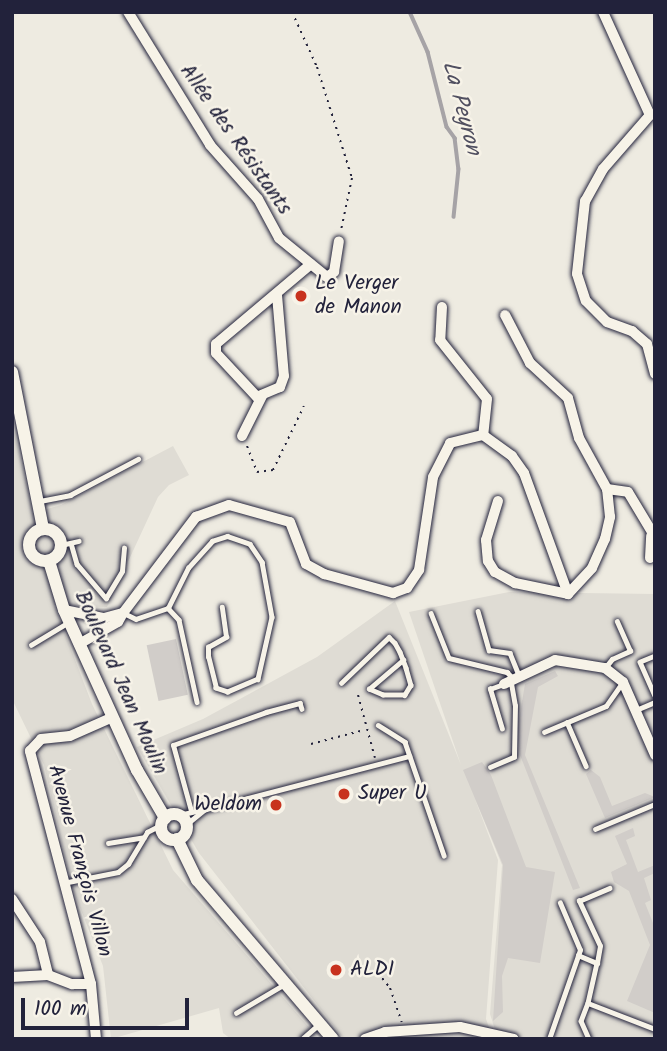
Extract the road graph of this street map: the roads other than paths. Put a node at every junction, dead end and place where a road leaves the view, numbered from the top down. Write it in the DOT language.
graph roads {
  1 [pos="128,12"];
  2 [pos="603,12"];
  3 [pos="339,241"];
  4 [pos="311,264"];
  5 [pos="277,295"];
  6 [pos="442,307"];
  7 [pos="505,315"];
  8 [pos="12,372"];
  9 [pos="655,374"];
  10 [pos="262,396"];
  11 [pos="484,435"];
  12 [pos="242,436"];
  13 [pos="138,459"];
  14 [pos="607,489"];
  15 [pos="37,501"];
  16 [pos="498,501"];
  17 [pos="43,529"];
  18 [pos="653,537"];
  19 [pos="79,541"];
  20 [pos="66,544"];
  21 [pos="124,548"];
  22 [pos="650,558"];
  23 [pos="49,561"];
  24 [pos="568,594"];
  25 [pos="222,607"];
  26 [pos="168,608"];
  27 [pos="478,611"];
  28 [pos="123,613"];
  29 [pos="431,613"];
  30 [pos="67,616"];
  31 [pos="95,617"];
  32 [pos="617,622"];
  33 [pos="103,631"];
  34 [pos="79,644"];
  35 [pos="31,645"];
  36 [pos="655,656"];
  37 [pos="403,660"];
  38 [pos="605,668"];
  39 [pos="512,679"];
  40 [pos="346,681"];
  41 [pos="623,682"];
  42 [pos="655,695"];
  43 [pos="197,702"];
  44 [pos="655,702"];
  45 [pos="302,709"];
  46 [pos="636,710"];
  47 [pos="113,716"];
  48 [pos="567,722"];
  49 [pos="379,724"];
  50 [pos="502,729"];
  51 [pos="544,732"];
  52 [pos="655,755"];
  53 [pos="409,756"];
  54 [pos="586,766"];
  55 [pos="490,767"];
  56 [pos="655,804"];
  57 [pos="206,809"];
  58 [pos="185,817"];
  59 [pos="163,821"];
  60 [pos="595,829"];
  61 [pos="144,837"];
  62 [pos="177,839"];
  63 [pos="108,843"];
  64 [pos="444,855"];
  65 [pos="62,883"];
  66 [pos="610,888"];
  67 [pos="12,899"];
  68 [pos="560,903"];
  69 [pos="578,955"];
  70 [pos="597,963"];
  71 [pos="48,975"];
  72 [pos="12,977"];
  73 [pos="285,982"];
  74 [pos="91,984"];
  75 [pos="588,1003"];
  76 [pos="236,1013"];
  77 [pos="654,1029"];
  78 [pos="414,1031"];
  79 [pos="324,1033"];
  80 [pos="438,1033"];
  81 [pos="303,1038"];
  82 [pos="96,1039"];
  83 [pos="365,1039"];
  84 [pos="514,1039"];
  85 [pos="549,1039"];
  86 [pos="589,1039"];
  1 -- 4 [label="street, Allée des Résistants"];
  2 -- 9 [label="street"];
  3 -- 4 [label="street"];
  4 -- 5 [label="street"];
  5 -- 10 [label="street"];
  5 -- 10 [label="street"];
  6 -- 11 [label="street"];
  7 -- 14 [label="street"];
  8 -- 15 [label="street"];
  10 -- 12 [label="street"];
  11 -- 24 [label="street"];
  11 -- 28 [label="street"];
  13 -- 15 [label="lane"];
  14 -- 18 [label="street"];
  14 -- 24 [label="street"];
  15 -- 17 [label="street"];
  16 -- 24 [label="street"];
  17 -- 20 [label="street"];
  17 -- 23 [label="street"];
  18 -- 22 [label="street"];
  19 -- 20 [label="lane"];
  20 -- 21 [label="lane"];
  20 -- 23 [label="street"];
  23 -- 30 [label="street, Boulevard Jean Moulin"];
  25 -- 26 [label="lane"];
  26 -- 28 [label="lane"];
  26 -- 43 [label="lane"];
  27 -- 39 [label="lane"];
  28 -- 31 [label="street"];
  28 -- 33 [label="street"];
  29 -- 39 [label="lane"];
  30 -- 31 [label="street"];
  30 -- 34 [label="street, Boulevard Jean Moulin"];
  30 -- 35 [label="lane"];
  31 -- 33 [label="street"];
  32 -- 38 [label="lane"];
  33 -- 34 [label="street"];
  34 -- 47 [label="street, Boulevard Jean Moulin"];
  36 -- 42 [label="lane"];
  37 -- 37 [label="lane"];
  37 -- 40 [label="lane"];
  38 -- 39 [label="street"];
  38 -- 41 [label="street"];
  39 -- 50 [label="lane"];
  39 -- 55 [label="lane"];
  41 -- 46 [label="street"];
  41 -- 48 [label="lane"];
  44 -- 46 [label="lane"];
  45 -- 58 [label="lane"];
  46 -- 52 [label="street"];
  47 -- 59 [label="street, Boulevard Jean Moulin"];
  47 -- 65 [label="street, Avenue François Villon"];
  48 -- 51 [label="lane"];
  48 -- 54 [label="lane"];
  49 -- 53 [label="lane"];
  53 -- 57 [label="lane"];
  53 -- 64 [label="lane"];
  56 -- 60 [label="lane"];
  57 -- 58 [label="lane"];
  57 -- 58 [label="lane"];
  58 -- 59 [label="street"];
  58 -- 62 [label="street"];
  59 -- 61 [label="lane"];
  59 -- 62 [label="street"];
  61 -- 63 [label="lane"];
  61 -- 65 [label="lane"];
  62 -- 73 [label="street"];
  65 -- 74 [label="street, Avenue François Villon"];
  66 -- 70 [label="lane"];
  67 -- 71 [label="street"];
  68 -- 69 [label="lane"];
  69 -- 70 [label="lane"];
  69 -- 85 [label="lane"];
  70 -- 75 [label="lane"];
  71 -- 72 [label="street, Avenue François Villon"];
  71 -- 74 [label="street, Avenue François Villon"];
  73 -- 76 [label="lane"];
  73 -- 79 [label="street"];
  74 -- 82 [label="street"];
  75 -- 77 [label="lane"];
  75 -- 86 [label="lane"];
  78 -- 80 [label="street"];
  78 -- 83 [label="street"];
  79 -- 81 [label="lane"];
  80 -- 84 [label="street"];
}
